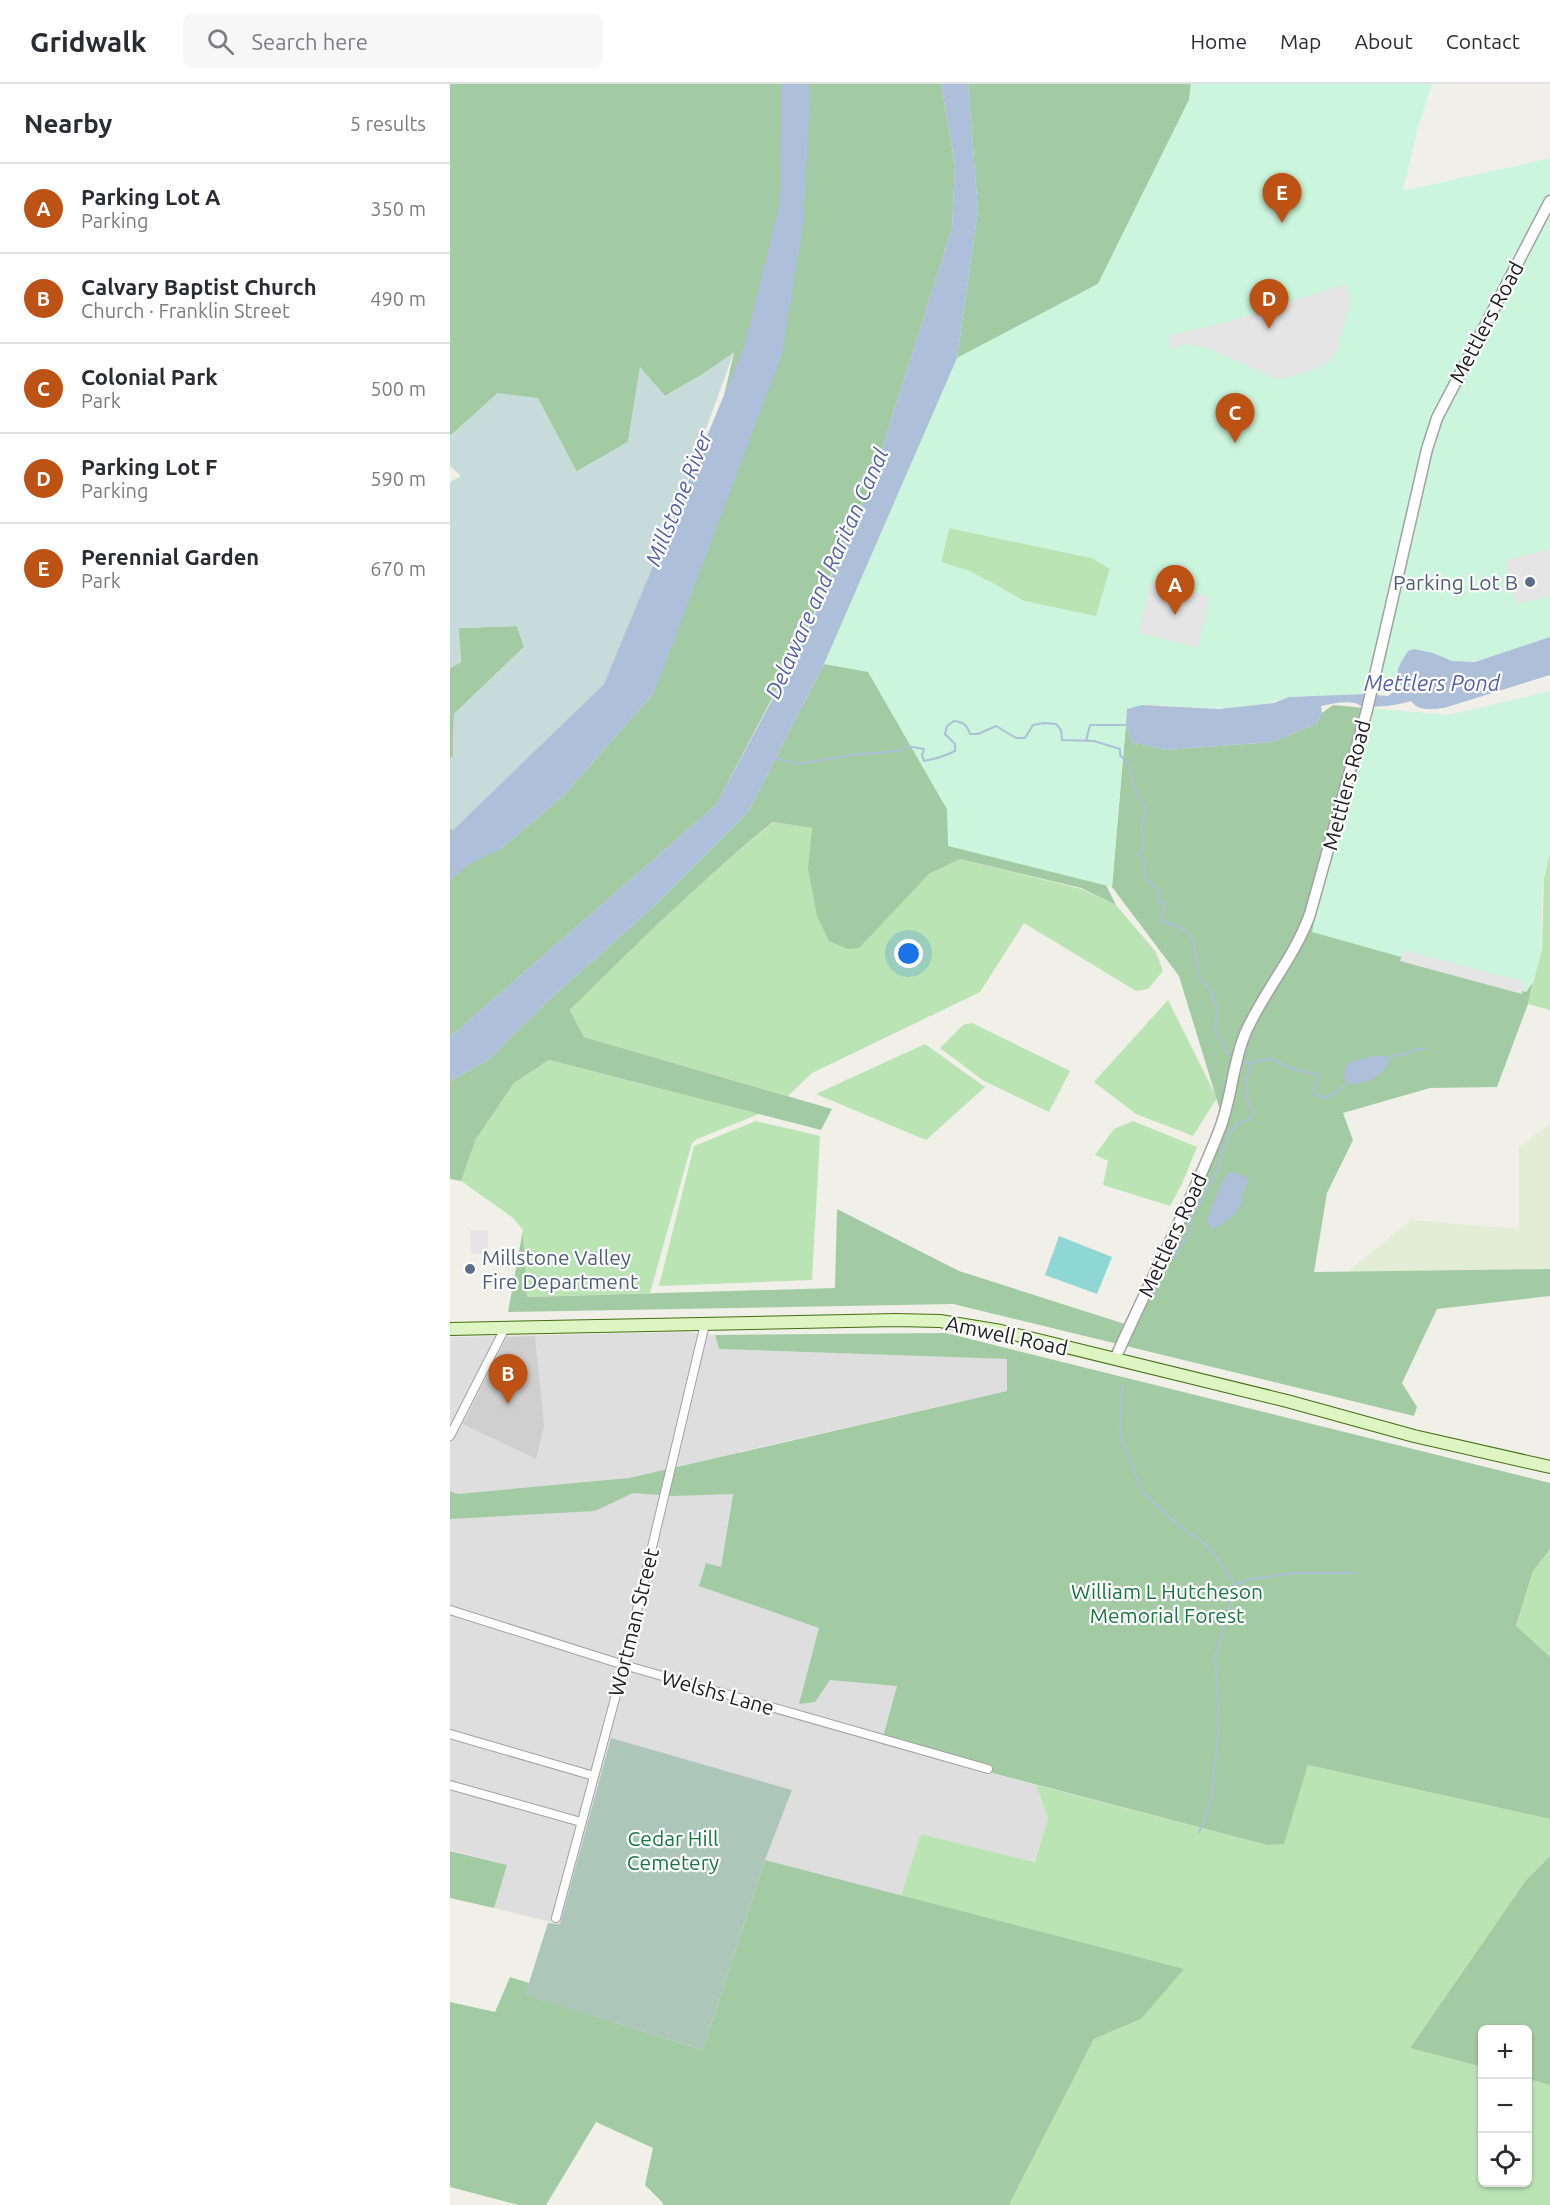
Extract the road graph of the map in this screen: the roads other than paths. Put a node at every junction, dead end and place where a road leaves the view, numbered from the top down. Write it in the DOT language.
graph roads {
  1 [pos="1550,201"];
  2 [pos="705,1324"];
  3 [pos="505,1328"];
  4 [pos="450,1329"];
  5 [pos="1115,1359"];
  6 [pos="450,1436"];
  7 [pos="1550,1467"];
  8 [pos="450,1610"];
  9 [pos="624,1665"];
  10 [pos="450,1734"];
  11 [pos="988,1769"];
  12 [pos="594,1776"];
  13 [pos="450,1785"];
  14 [pos="581,1822"];
  15 [pos="556,1918"];
  1 -- 5 [label="street, Mettlers Road"];
  2 -- 3 [label="main road, Amwell Road"];
  2 -- 5 [label="main road, Amwell Road"];
  2 -- 9 [label="street, Wortman Street"];
  3 -- 4 [label="main road, Amwell Road"];
  3 -- 6 [label="street"];
  5 -- 7 [label="main road, Amwell Road"];
  8 -- 9 [label="street, Welshs Lane"];
  9 -- 11 [label="street, Welshs Lane"];
  9 -- 12 [label="street, Wortman Street"];
  10 -- 12 [label="street"];
  12 -- 14 [label="street, Wortman Street"];
  13 -- 14 [label="street"];
  14 -- 15 [label="street, Wortman Street"];
}
